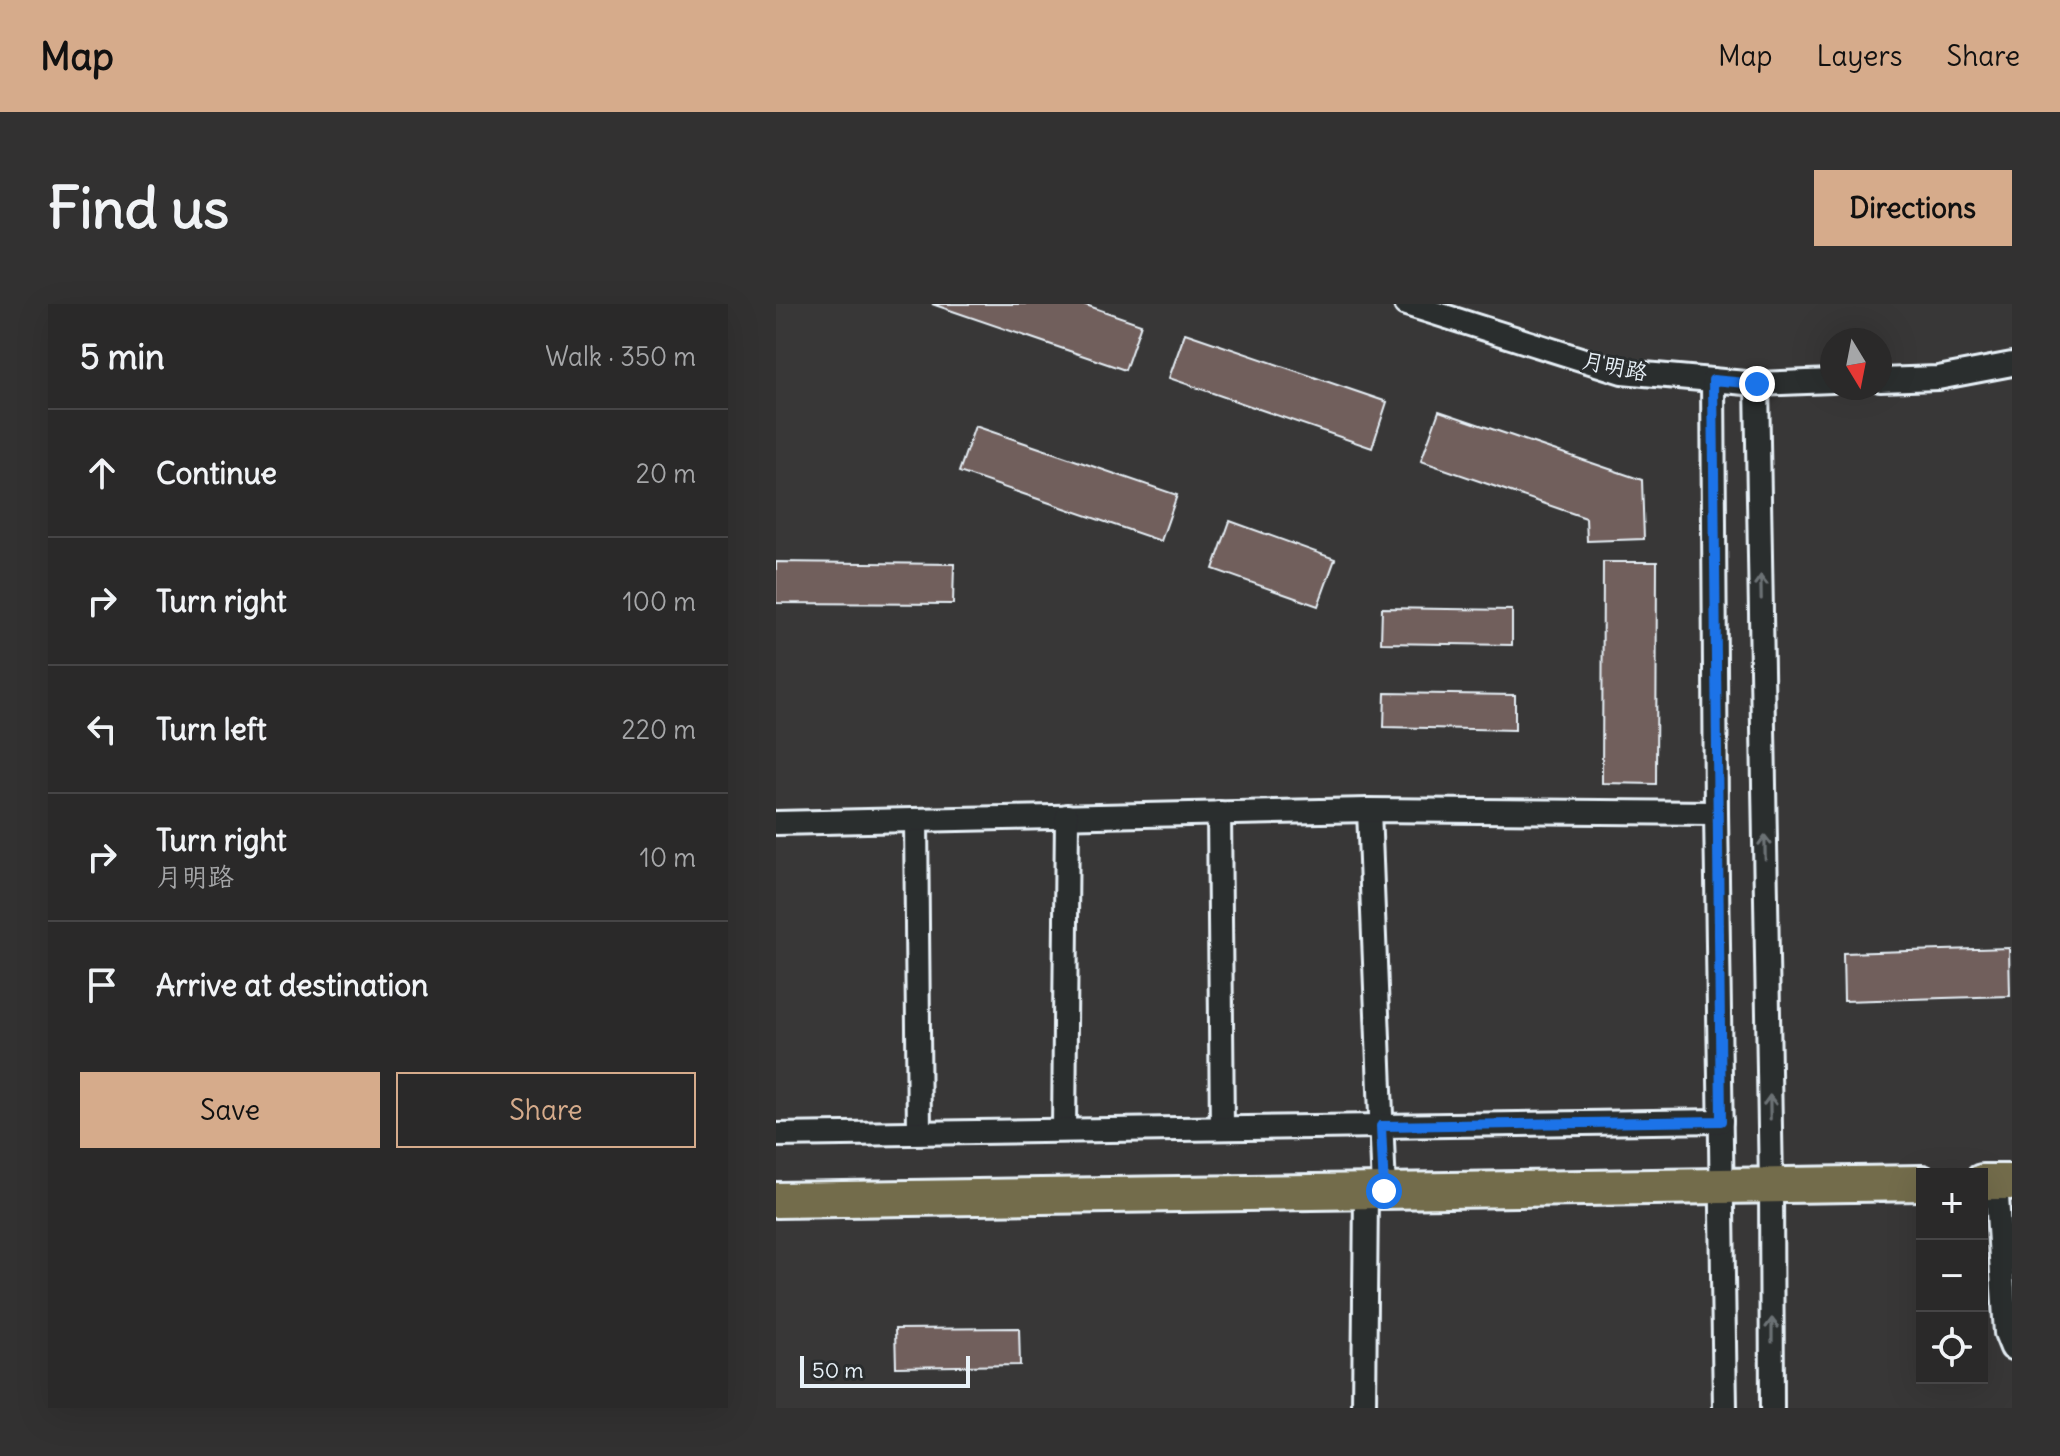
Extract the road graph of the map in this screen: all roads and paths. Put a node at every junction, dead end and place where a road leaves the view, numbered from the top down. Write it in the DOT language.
graph roads {
  1 [pos="1406,304"];
  2 [pos="2012,364"];
  3 [pos="1713,380"];
  4 [pos="1892,380"];
  5 [pos="1820,381"];
  6 [pos="1757,384"];
  7 [pos="1369,810"];
  8 [pos="1219,813"];
  9 [pos="1716,813"];
  10 [pos="1067,816"];
  11 [pos="916,820"];
  12 [pos="776,823"];
  13 [pos="1721,1121"];
  14 [pos="1381,1126"];
  15 [pos="1222,1128"];
  16 [pos="1064,1130"];
  17 [pos="919,1132"];
  18 [pos="776,1135"];
  19 [pos="1997,1182"];
  20 [pos="1916,1183"];
  21 [pos="1771,1185"];
  22 [pos="1721,1186"];
  23 [pos="1375,1191"];
  24 [pos="776,1200"];
  25 [pos="2012,1348"];
  26 [pos="1364,1408"];
  27 [pos="1725,1408"];
  28 [pos="1772,1408"];
  1 -- 3 [label="street, 月明路"];
  2 -- 4 [label="street"];
  3 -- 6 [label="street, 月明路"];
  3 -- 9 [label="street"];
  5 -- 6 [label="street, 月明路"];
  21 -- 6 [label="street, one-way"];
  7 -- 8 [label="street"];
  7 -- 9 [label="street"];
  7 -- 14 [label="street"];
  8 -- 10 [label="street"];
  8 -- 15 [label="street"];
  9 -- 13 [label="street"];
  10 -- 11 [label="street"];
  10 -- 16 [label="street"];
  11 -- 12 [label="street"];
  11 -- 17 [label="street"];
  13 -- 14 [label="street"];
  13 -- 22 [label="street"];
  14 -- 15 [label="street"];
  14 -- 23 [label="street"];
  15 -- 16 [label="street"];
  16 -- 17 [label="street"];
  17 -- 18 [label="street"];
  19 -- 25 [label="street"];
  20 -- 21 [label="highway"];
  21 -- 22 [label="highway"];
  28 -- 21 [label="street, one-way"];
  22 -- 23 [label="highway"];
  22 -- 27 [label="street"];
  23 -- 24 [label="highway"];
  23 -- 26 [label="street"];
}
